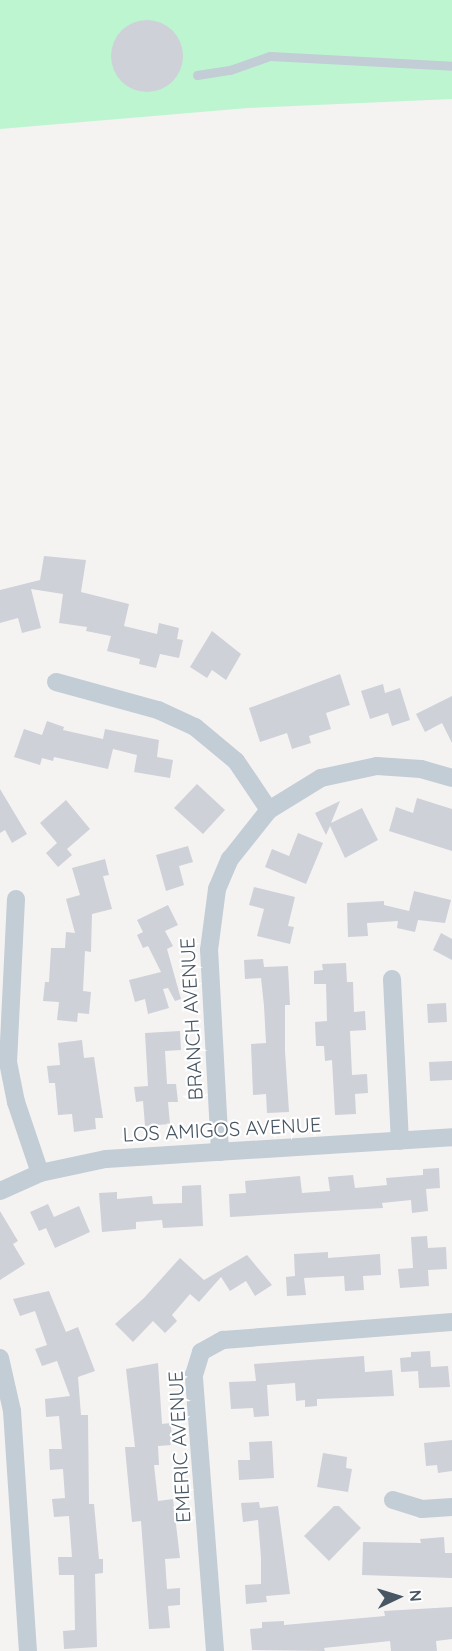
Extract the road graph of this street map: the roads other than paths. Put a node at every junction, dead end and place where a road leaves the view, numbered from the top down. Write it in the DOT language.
graph roads {
  1 [pos="452,66"];
  2 [pos="197,75"];
  3 [pos="56,682"];
  4 [pos="452,778"];
  5 [pos="269,810"];
  6 [pos="16,899"];
  7 [pos="392,979"];
  8 [pos="452,1137"];
  9 [pos="400,1141"];
  10 [pos="220,1152"];
  11 [pos="39,1173"];
  12 [pos="0,1191"];
  13 [pos="452,1322"];
  14 [pos="0,1358"];
  15 [pos="393,1500"];
  16 [pos="452,1507"];
  17 [pos="28,1651"];
  18 [pos="216,1651"];
  1 -- 2 [label="lane"];
  3 -- 5 [label="street"];
  4 -- 5 [label="street, BRANCH AVENUE"];
  5 -- 10 [label="street, BRANCH AVENUE"];
  6 -- 11 [label="street"];
  7 -- 9 [label="street"];
  8 -- 9 [label="street, LOS AMIGOS AVENUE"];
  9 -- 10 [label="street, LOS AMIGOS AVENUE"];
  10 -- 11 [label="street, LOS AMIGOS AVENUE"];
  11 -- 12 [label="street, LOS AMIGOS AVENUE"];
  13 -- 18 [label="street, EMERIC AVENUE"];
  14 -- 17 [label="street"];
  15 -- 16 [label="street"];
}
